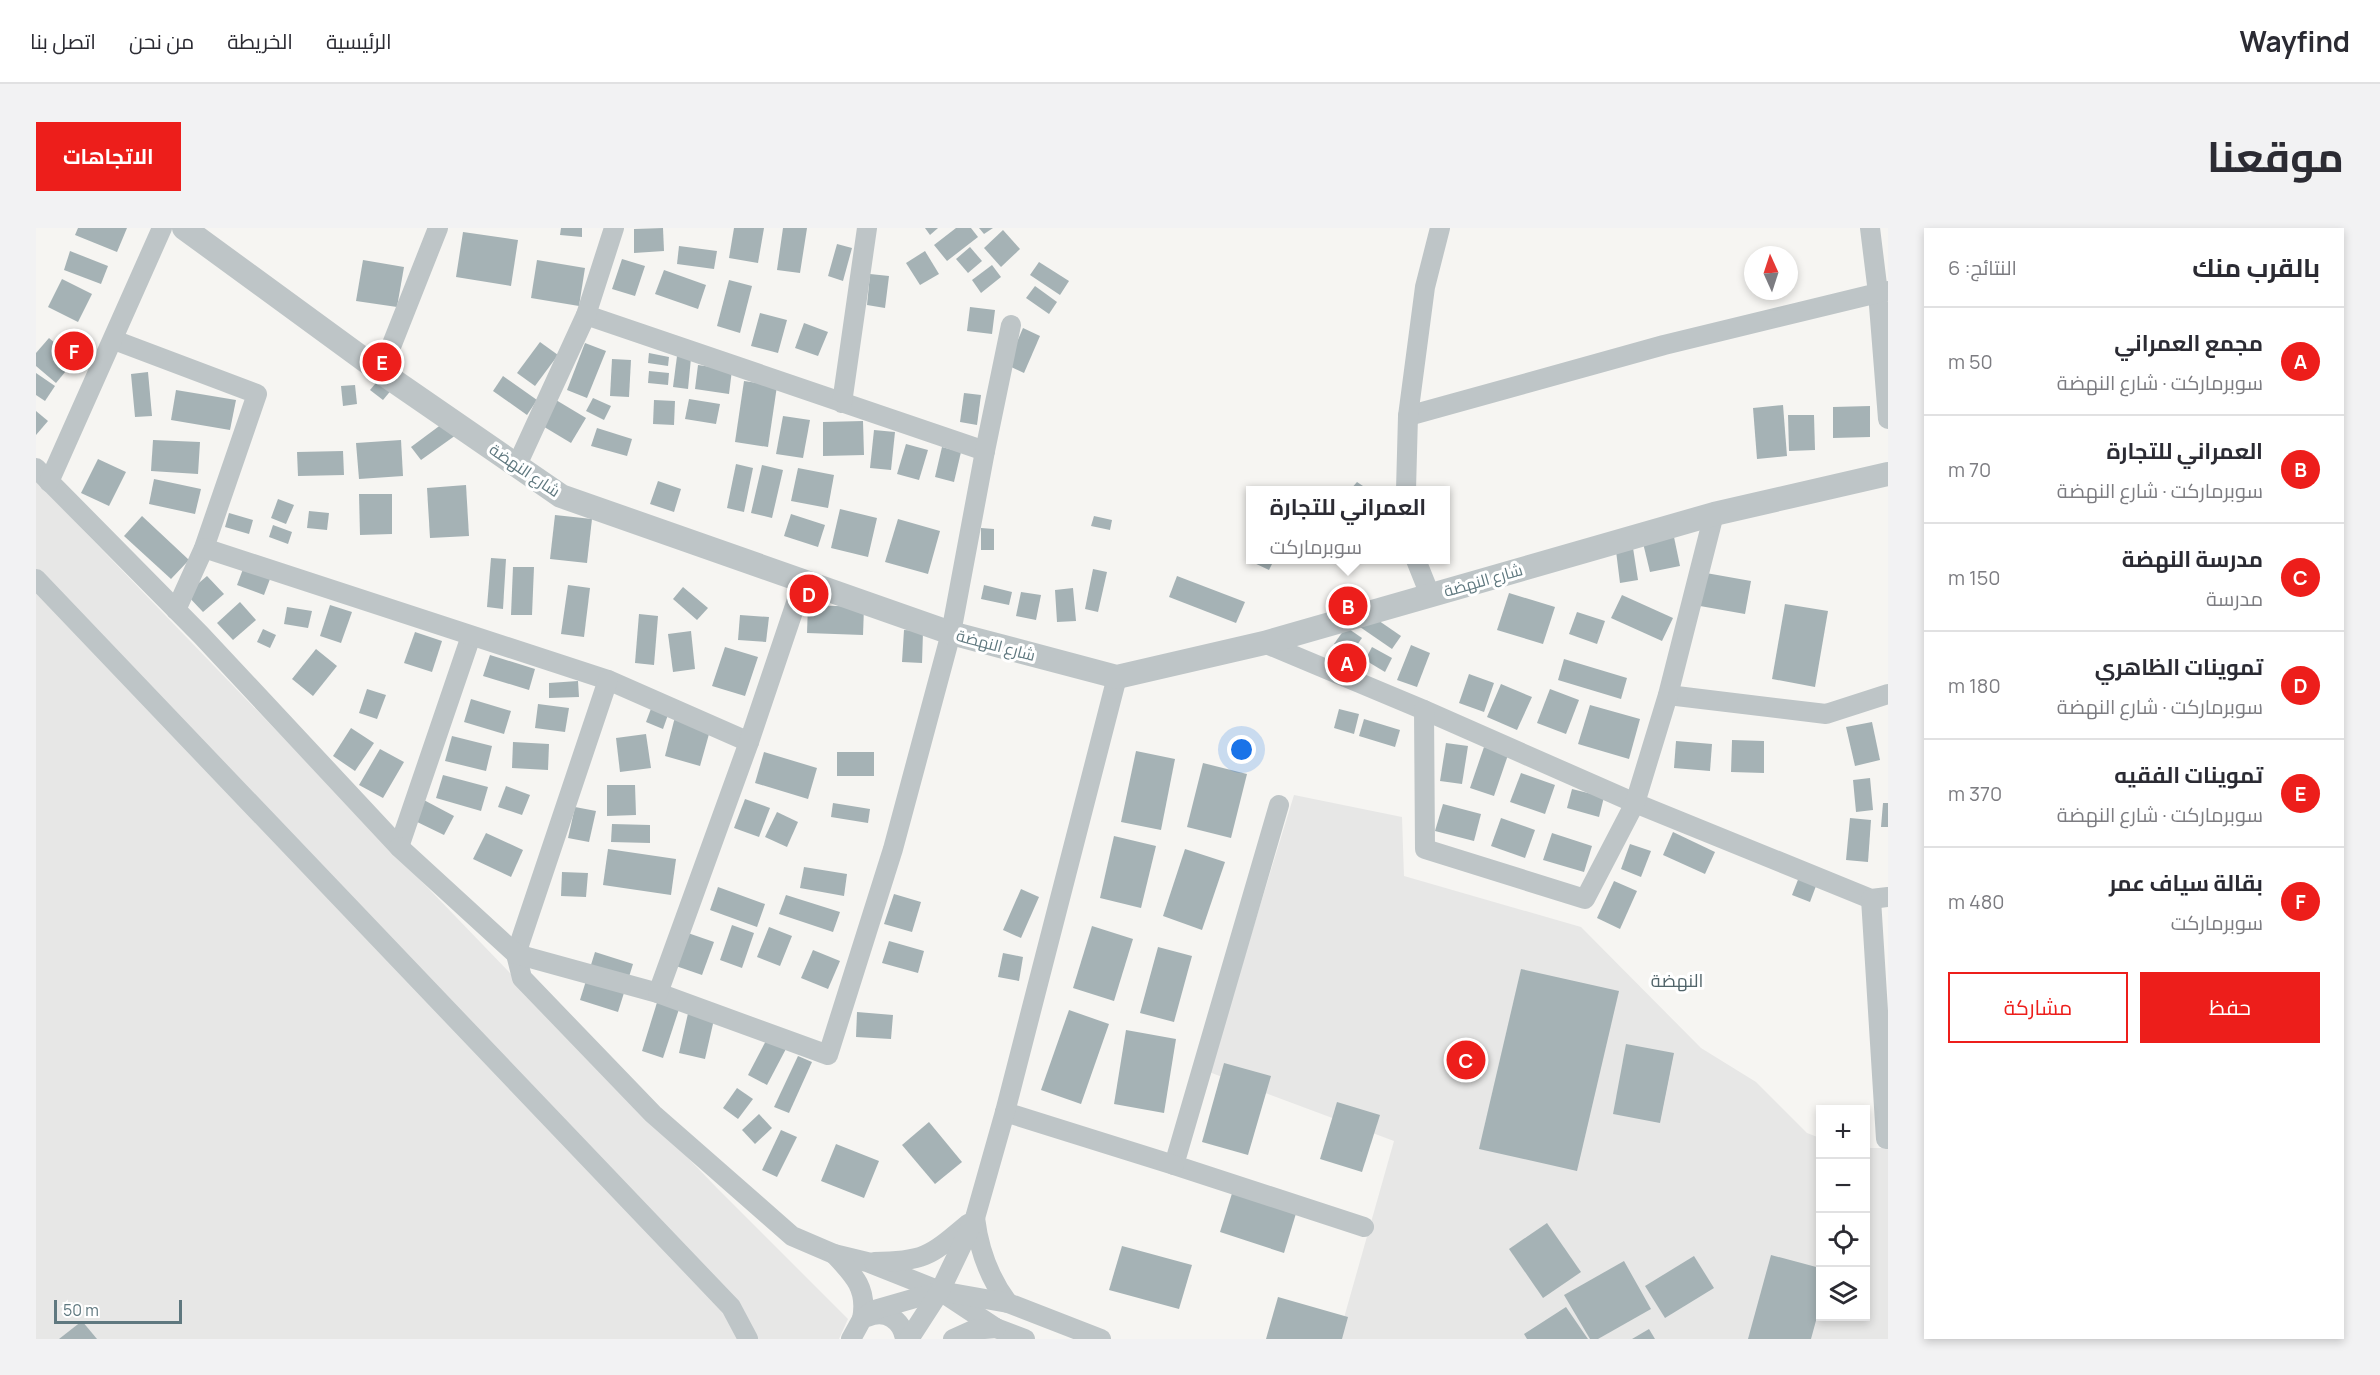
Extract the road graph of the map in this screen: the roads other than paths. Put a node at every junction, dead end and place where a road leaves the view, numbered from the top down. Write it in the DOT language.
graph roads {
  1 [pos="162,228"];
  2 [pos="184,228"];
  3 [pos="438,228"];
  4 [pos="614,228"];
  5 [pos="867,228"];
  6 [pos="1440,228"];
  7 [pos="1870,228"];
  8 [pos="1883,292"];
  9 [pos="586,315"];
  10 [pos="1011,325"];
  11 [pos="114,340"];
  12 [pos="381,372"];
  13 [pos="842,403"];
  14 [pos="1408,416"];
  15 [pos="1888,419"];
  16 [pos="985,451"];
  17 [pos="517,465"];
  18 [pos="1888,474"];
  19 [pos="43,475"];
  20 [pos="1406,486"];
  21 [pos="1714,514"];
  22 [pos="204,548"];
  23 [pos="1418,564"];
  24 [pos="36,579"];
  25 [pos="802,582"];
  26 [pos="1430,595"];
  27 [pos="176,610"];
  28 [pos="951,633"];
  29 [pos="471,636"];
  30 [pos="1264,643"];
  31 [pos="1117,676"];
  32 [pos="608,680"];
  33 [pos="1888,694"];
  34 [pos="1668,695"];
  35 [pos="1424,710"];
  36 [pos="749,742"];
  37 [pos="1635,803"];
  38 [pos="1279,805"];
  39 [pos="399,847"];
  40 [pos="1879,898"];
  41 [pos="516,954"];
  42 [pos="658,993"];
  43 [pos="1005,1112"];
  44 [pos="1888,1139"];
  45 [pos="1174,1165"];
  46 [pos="975,1218"];
  47 [pos="1365,1227"];
  48 [pos="834,1254"];
  49 [pos="867,1262"];
  50 [pos="940,1291"];
  51 [pos="1004,1302"];
  52 [pos="862,1320"];
  53 [pos="991,1324"];
  54 [pos="748,1339"];
  55 [pos="851,1339"];
  56 [pos="907,1339"];
  57 [pos="953,1339"];
  58 [pos="1025,1339"];
  59 [pos="1101,1339"];
  1 -- 11 [label="street"];
  2 -- 12 [label="street, شارع النهضة"];
  3 -- 12 [label="street"];
  4 -- 9 [label="street"];
  5 -- 13 [label="street"];
  6 -- 14 [label="street"];
  7 -- 8 [label="street"];
  8 -- 14 [label="street"];
  8 -- 15 [label="street"];
  9 -- 13 [label="street"];
  9 -- 17 [label="street"];
  10 -- 16 [label="street"];
  11 -- 19 [label="street"];
  11 -- 22 [label="street"];
  12 -- 17 [label="street, شارع النهضة"];
  13 -- 16 [label="street"];
  14 -- 20 [label="street"];
  16 -- 28 [label="street"];
  17 -- 25 [label="street, شارع النهضة"];
  18 -- 21 [label="street, شارع النهضة"];
  19 -- 27 [label="street"];
  21 -- 26 [label="street, شارع النهضة"];
  21 -- 34 [label="street"];
  22 -- 27 [label="street"];
  22 -- 29 [label="street"];
  23 -- 26 [label="street"];
  24 -- 54 [label="street"];
  25 -- 28 [label="street, شارع النهضة"];
  25 -- 36 [label="street"];
  26 -- 30 [label="street, شارع النهضة"];
  27 -- 39 [label="street"];
  28 -- 31 [label="street, شارع النهضة"];
  28 -- 42 [label="street"];
  29 -- 32 [label="street"];
  29 -- 39 [label="street"];
  30 -- 31 [label="street, شارع النهضة"];
  30 -- 35 [label="street"];
  31 -- 43 [label="street"];
  32 -- 36 [label="street"];
  32 -- 41 [label="street"];
  33 -- 34 [label="street"];
  34 -- 37 [label="street"];
  35 -- 37 [label="street"];
  35 -- 37 [label="street"];
  36 -- 42 [label="street"];
  37 -- 40 [label="street"];
  38 -- 45 [label="street"];
  39 -- 41 [label="street"];
  40 -- 44 [label="street"];
  41 -- 42 [label="street"];
  41 -- 48 [label="street"];
  43 -- 45 [label="street"];
  43 -- 46 [label="street"];
  45 -- 47 [label="street"];
  46 -- 49 [label="street"];
  46 -- 50 [label="street"];
  46 -- 51 [label="street"];
  48 -- 49 [label="street"];
  48 -- 52 [label="street"];
  49 -- 50 [label="street"];
  50 -- 51 [label="street"];
  50 -- 52 [label="street"];
  50 -- 53 [label="street"];
  50 -- 56 [label="street"];
  51 -- 53 [label="street"];
  51 -- 59 [label="street"];
  52 -- 55 [label="street"];
  52 -- 56 [label="street"];
  53 -- 57 [label="street"];
  53 -- 58 [label="street"];
}
